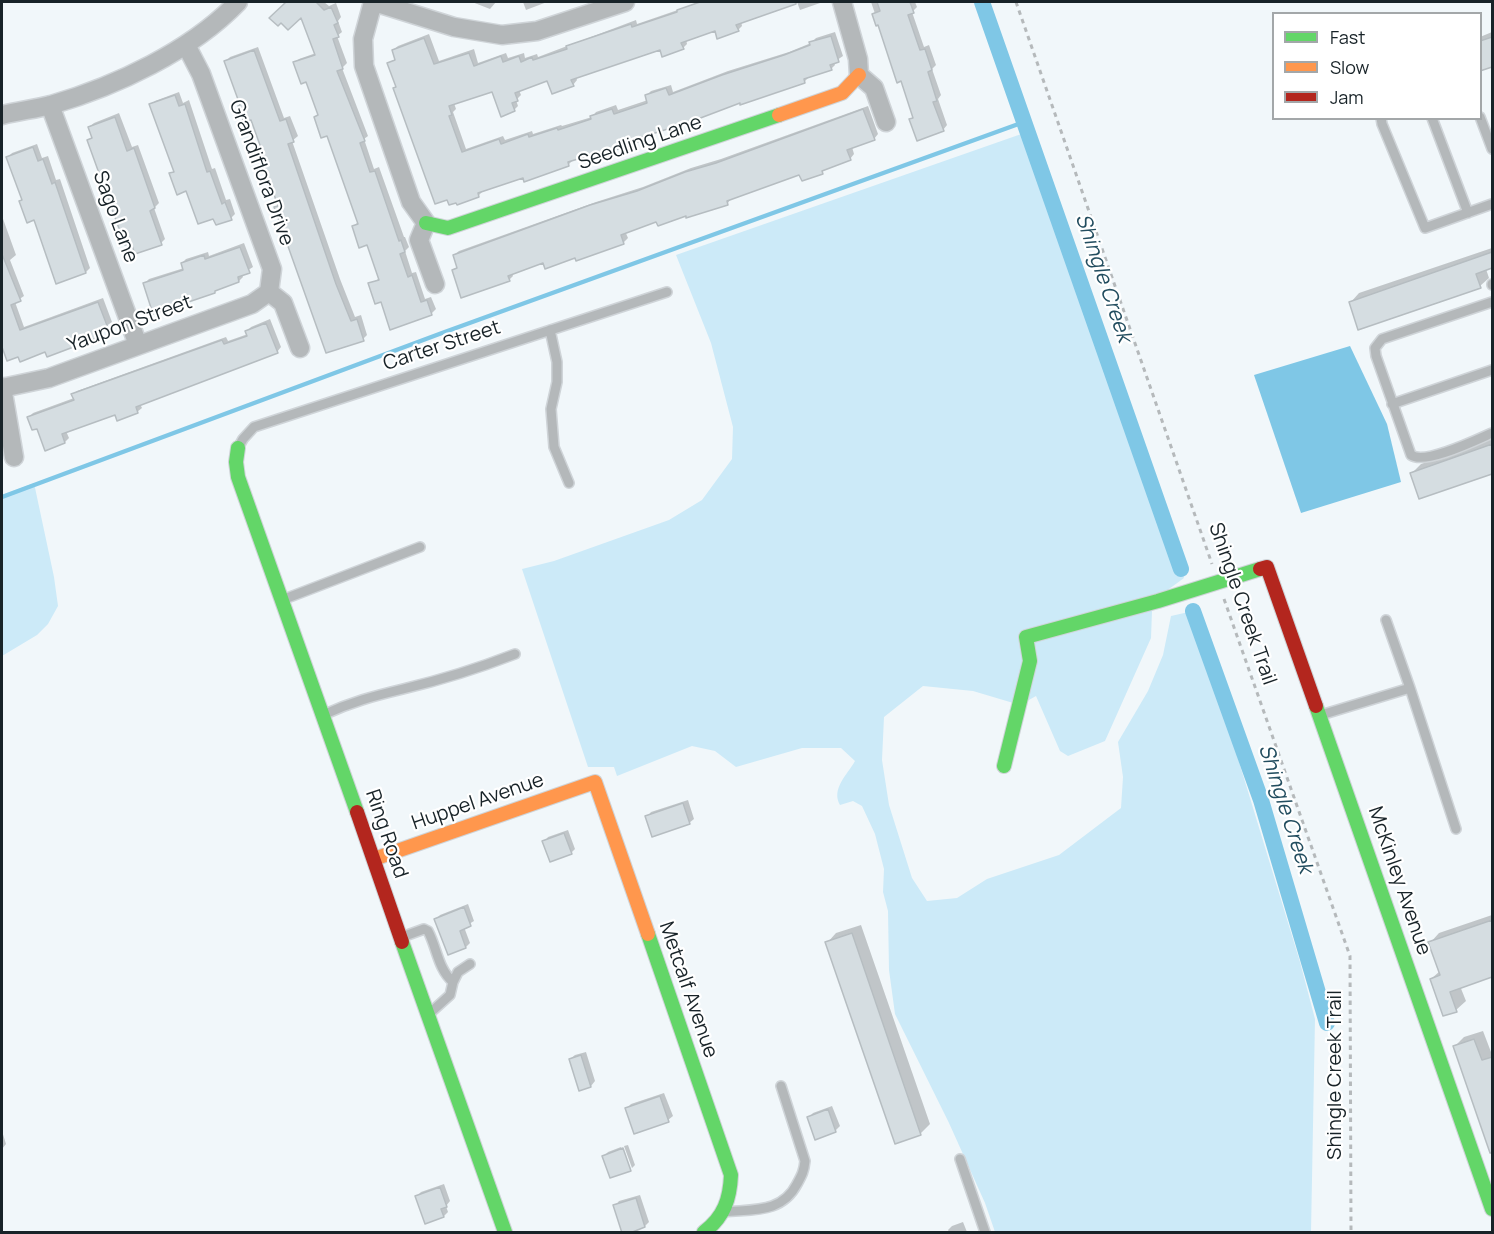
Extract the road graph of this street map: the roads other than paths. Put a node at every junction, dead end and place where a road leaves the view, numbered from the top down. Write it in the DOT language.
graph roads {
  1 [pos="238,2"];
  2 [pos="374,2"];
  3 [pos="625,2"];
  4 [pos="842,2"];
  5 [pos="186,45"];
  6 [pos="859,75"];
  7 [pos="51,105"];
  8 [pos="2,115"];
  9 [pos="1382,120"];
  10 [pos="1433,120"];
  11 [pos="1481,120"];
  12 [pos="886,122"];
  13 [pos="1492,149"];
  14 [pos="1492,204"];
  15 [pos="1468,213"];
  16 [pos="426,223"];
  17 [pos="435,284"];
  18 [pos="269,292"];
  19 [pos="667,292"];
  20 [pos="1492,302"];
  21 [pos="550,330"];
  22 [pos="138,345"];
  23 [pos="300,348"];
  24 [pos="1492,370"];
  25 [pos="2,388"];
  26 [pos="1392,405"];
  27 [pos="1492,434"];
  28 [pos="238,448"];
  29 [pos="14,457"];
  30 [pos="569,483"];
  31 [pos="420,547"];
  32 [pos="282,600"];
  33 [pos="1386,620"];
  34 [pos="515,654"];
  35 [pos="1410,688"];
  36 [pos="323,715"];
  37 [pos="1319,716"];
  38 [pos="1004,766"];
  39 [pos="595,782"];
  40 [pos="1456,829"];
  41 [pos="374,859"];
  42 [pos="402,937"];
  43 [pos="470,964"];
  44 [pos="453,982"];
  45 [pos="428,1014"];
  46 [pos="781,1086"];
  47 [pos="960,1159"];
  48 [pos="1492,1209"];
  49 [pos="724,1212"];
  50 [pos="712,1230"];
  51 [pos="505,1233"];
  52 [pos="985,1233"];
  1 -- 5 [label="street"];
  2 -- 3 [label="street"];
  2 -- 16 [label="street"];
  4 -- 6 [label="street"];
  5 -- 7 [label="street"];
  5 -- 18 [label="street, Grandiflora Drive"];
  6 -- 12 [label="street"];
  6 -- 16 [label="street, Seedling Lane"];
  7 -- 8 [label="street"];
  7 -- 22 [label="street, Sago Lane"];
  9 -- 15 [label="lane"];
  10 -- 15 [label="lane"];
  11 -- 13 [label="lane"];
  14 -- 15 [label="lane"];
  16 -- 17 [label="street"];
  18 -- 22 [label="street, Yaupon Street"];
  18 -- 23 [label="street"];
  19 -- 21 [label="lane, Carter Street"];
  20 -- 26 [label="lane"];
  21 -- 28 [label="lane, Carter Street"];
  21 -- 30 [label="lane"];
  22 -- 25 [label="street, Yaupon Street"];
  24 -- 26 [label="lane"];
  25 -- 29 [label="street"];
  26 -- 27 [label="lane"];
  28 -- 32 [label="street, Ring Road"];
  31 -- 32 [label="lane"];
  32 -- 36 [label="street, Ring Road"];
  33 -- 35 [label="lane"];
  34 -- 36 [label="lane"];
  35 -- 37 [label="lane"];
  35 -- 40 [label="lane"];
  36 -- 41 [label="street, Ring Road"];
  37 -- 38 [label="street, McKinley Avenue"];
  37 -- 48 [label="street, McKinley Avenue"];
  39 -- 41 [label="street, Huppel Avenue"];
  39 -- 49 [label="street, Metcalf Avenue"];
  41 -- 42 [label="street, Ring Road"];
  42 -- 44 [label="lane"];
  42 -- 45 [label="street, Ring Road"];
  43 -- 44 [label="lane"];
  44 -- 45 [label="lane"];
  45 -- 51 [label="street, Ring Road"];
  46 -- 49 [label="lane"];
  47 -- 52 [label="lane"];
  49 -- 50 [label="street"];
}
